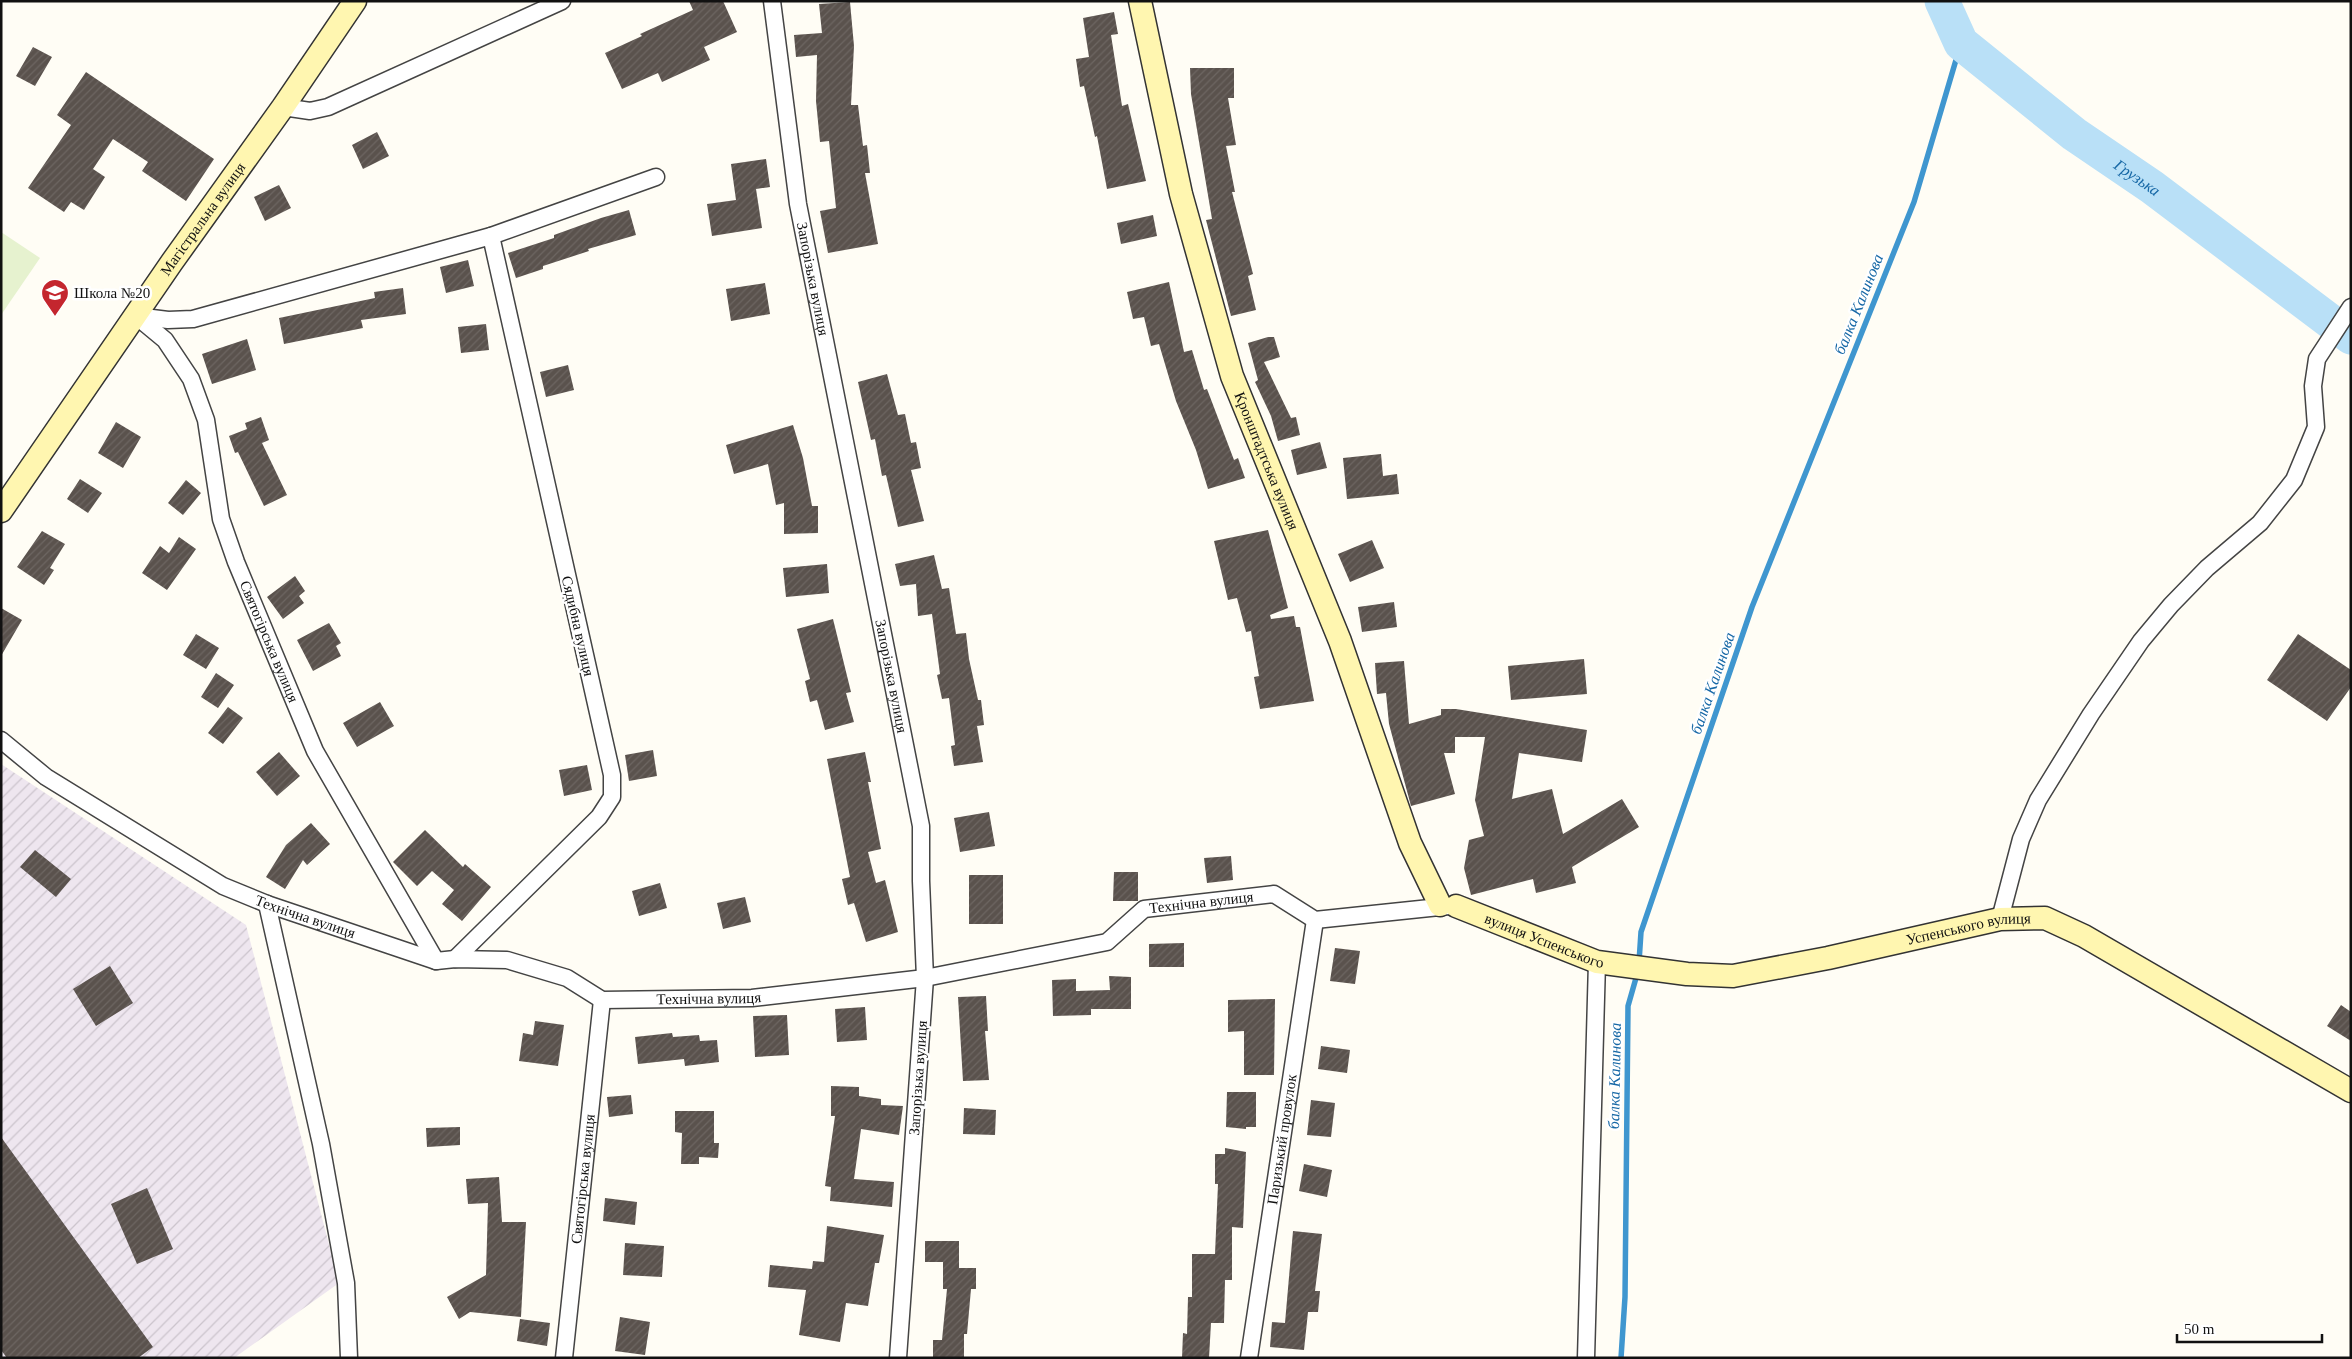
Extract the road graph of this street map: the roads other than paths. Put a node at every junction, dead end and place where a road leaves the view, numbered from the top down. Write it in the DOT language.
graph roads {
  1 [pos="355,1"];
  2 [pos="562,1"];
  3 [pos="772,1"];
  4 [pos="1140,1"];
  5 [pos="283,108"];
  6 [pos="656,177"];
  7 [pos="491,236"];
  8 [pos="2346,313"];
  9 [pos="136,316"];
  10 [pos="1,512"];
  11 [pos="1,740"];
  12 [pos="267,904"];
  13 [pos="1448,906"];
  14 [pos="2000,919"];
  15 [pos="1315,920"];
  16 [pos="455,959"];
  17 [pos="436,962"];
  18 [pos="1598,962"];
  19 [pos="1636,966"];
  20 [pos="925,978"];
  21 [pos="602,1000"];
  22 [pos="2351,1091"];
  23 [pos="349,1358"];
  24 [pos="564,1358"];
  25 [pos="898,1358"];
  26 [pos="1249,1358"];
  27 [pos="1586,1358"];
  1 -- 5 [label="street, Магістральна вулиця"];
  2 -- 5 [label="street"];
  3 -- 20 [label="street, Запорізька вулиця"];
  4 -- 13 [label="street, Кронштадтська вулиця"];
  5 -- 9 [label="street, Магістральна вулиця"];
  6 -- 7 [label="street"];
  7 -- 9 [label="street"];
  7 -- 16 [label="street, Сядибна вулиця"];
  8 -- 14 [label="street"];
  9 -- 10 [label="street, Магістральна вулиця"];
  9 -- 17 [label="street, Святогірська вулиця"];
  11 -- 12 [label="street, Технічна вулиця"];
  12 -- 17 [label="street, Технічна вулиця"];
  12 -- 23 [label="street"];
  13 -- 15 [label="street"];
  13 -- 18 [label="street, вулиця Успенського"];
  14 -- 19 [label="street, Успенського вулиця"];
  14 -- 22 [label="street, Успенського вулиця"];
  15 -- 20 [label="street, Технічна вулиця"];
  15 -- 26 [label="street, Паризький провулок"];
  16 -- 17 [label="street, Технічна вулиця"];
  16 -- 21 [label="street, Технічна вулиця"];
  18 -- 19 [label="street, вулиця Успенського"];
  18 -- 27 [label="street"];
  20 -- 21 [label="street, Технічна вулиця"];
  20 -- 25 [label="street, Запорізька вулиця"];
  21 -- 24 [label="street, Святогірська вулиця"];
}
